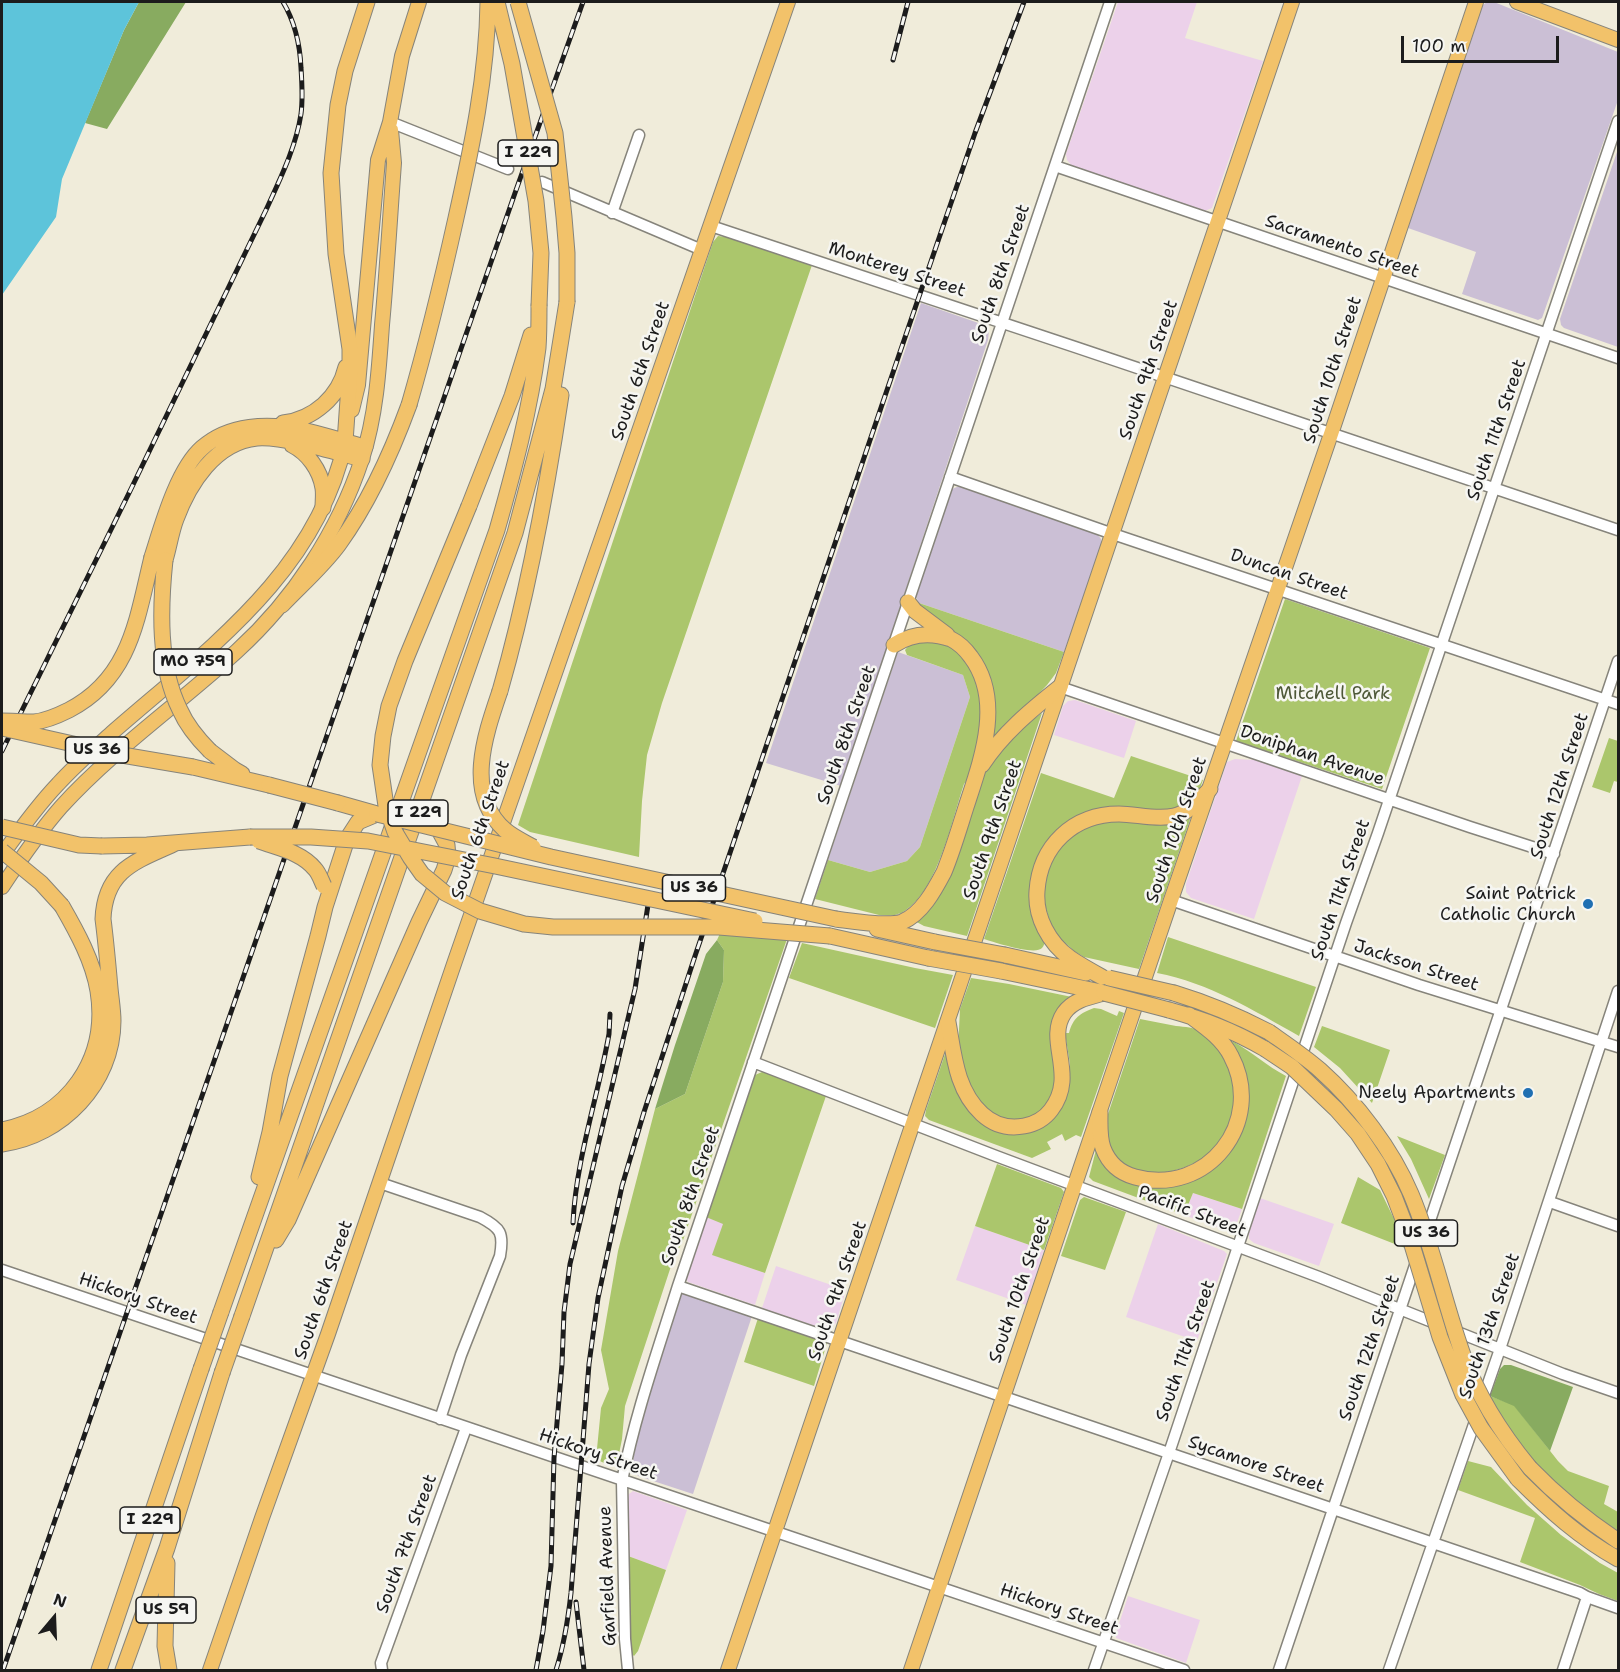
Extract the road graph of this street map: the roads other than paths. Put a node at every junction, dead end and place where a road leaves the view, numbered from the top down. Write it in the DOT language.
graph roads {
  1 [pos="367,2"];
  2 [pos="418,2"];
  3 [pos="488,2"];
  4 [pos="497,2"];
  5 [pos="518,2"];
  6 [pos="788,2"];
  7 [pos="1110,2"];
  8 [pos="1292,2"];
  9 [pos="1476,2"];
  10 [pos="1517,2"];
  11 [pos="1618,40"];
  12 [pos="1618,121"];
  13 [pos="390,122"];
  14 [pos="639,135"];
  15 [pos="1055,166"];
  16 [pos="508,169"];
  17 [pos="542,182"];
  18 [pos="612,213"];
  19 [pos="1218,222"];
  20 [pos="711,226"];
  21 [pos="702,250"];
  22 [pos="1383,278"];
  23 [pos="567,302"];
  24 [pos="539,306"];
  25 [pos="1002,322"];
  26 [pos="1547,334"];
  27 [pos="350,349"];
  28 [pos="1618,358"];
  29 [pos="1164,378"];
  30 [pos="264,426"];
  31 [pos="1331,434"];
  32 [pos="284,440"];
  33 [pos="344,448"];
  34 [pos="363,453"];
  35 [pos="950,477"];
  36 [pos="1494,488"];
  37 [pos="323,508"];
  38 [pos="1618,530"];
  39 [pos="1113,534"];
  40 [pos="159,558"];
  41 [pos="1278,589"];
  42 [pos="908,602"];
  43 [pos="282,605"];
  44 [pos="954,640"];
  45 [pos="894,645"];
  46 [pos="1441,645"];
  47 [pos="1618,661"];
  48 [pos="1060,687"];
  49 [pos="1605,700"];
  50 [pos="1618,704"];
  51 [pos="2,721"];
  52 [pos="2,728"];
  53 [pos="1226,744"];
  54 [pos="975,779"];
  55 [pos="264,783"];
  56 [pos="1210,789"];
  57 [pos="1390,800"];
  58 [pos="377,814"];
  59 [pos="2,826"];
  60 [pos="440,830"];
  61 [pos="250,837"];
  62 [pos="347,839"];
  63 [pos="176,843"];
  64 [pos="2,853"];
  65 [pos="1554,854"];
  66 [pos="448,857"];
  67 [pos="551,857"];
  68 [pos="328,886"];
  69 [pos="2,887"];
  70 [pos="1171,900"];
  71 [pos="836,919"];
  72 [pos="830,936"];
  73 [pos="1334,957"];
  74 [pos="1105,983"];
  75 [pos="1618,991"];
  76 [pos="1502,1010"];
  77 [pos="1189,1015"];
  78 [pos="948,1022"];
  79 [pos="1602,1041"];
  80 [pos="1618,1047"];
  81 [pos="753,1062"];
  82 [pos="1100,1112"];
  83 [pos="913,1124"];
  84 [pos="2,1130"];
  85 [pos="2,1144"];
  86 [pos="380,1183"];
  87 [pos="1075,1185"];
  88 [pos="1550,1202"];
  89 [pos="1618,1226"];
  90 [pos="244,1244"];
  91 [pos="1238,1247"];
  92 [pos="260,1268"];
  93 [pos="2,1270"];
  94 [pos="678,1286"];
  95 [pos="1401,1310"];
  96 [pos="840,1341"];
  97 [pos="1500,1349"];
  98 [pos="313,1376"];
  99 [pos="1618,1394"];
  100 [pos="1003,1397"];
  101 [pos="440,1419"];
  102 [pos="466,1428"];
  103 [pos="1169,1453"];
  104 [pos="1524,1474"];
  105 [pos="622,1481"];
  106 [pos="1333,1509"];
  107 [pos="775,1532"];
  108 [pos="1618,1541"];
  109 [pos="1433,1542"];
  110 [pos="167,1548"];
  111 [pos="1618,1558"];
  112 [pos="939,1587"];
  113 [pos="1587,1597"];
  114 [pos="1618,1608"];
  115 [pos="1104,1642"];
  116 [pos="99,1671"];
  117 [pos="123,1671"];
  118 [pos="169,1671"];
  119 [pos="210,1671"];
  120 [pos="382,1671"];
  121 [pos="628,1671"];
  122 [pos="728,1671"];
  123 [pos="911,1671"];
  124 [pos="1094,1671"];
  125 [pos="1184,1671"];
  126 [pos="1279,1671"];
  127 [pos="1389,1671"];
  128 [pos="1563,1671"];
  1 -- 27 [label="highway"];
  2 -- 13 [label="main road"];
  3 -- 43 [label="highway, bridge"];
  4 -- 24 [label="highway, I 229, bridge"];
  5 -- 23 [label="highway, I 229, bridge"];
  6 -- 20 [label="main road, South 6th Street"];
  7 -- 15 [label="street, South 8th Street"];
  8 -- 19 [label="main road, South 9th Street"];
  9 -- 22 [label="main road, South 10th Street"];
  10 -- 11 [label="main road"];
  12 -- 26 [label="street, South 11th Street"];
  13 -- 16 [label="street"];
  13 -- 33 [label="main road"];
  13 -- 34 [label="main road"];
  14 -- 18 [label="street"];
  15 -- 19 [label="street, Sacramento Street"];
  15 -- 25 [label="street, South 8th Street"];
  17 -- 18 [label="street"];
  18 -- 21 [label="street"];
  19 -- 22 [label="street, Sacramento Street"];
  19 -- 29 [label="main road, South 9th Street"];
  20 -- 21 [label="main road, South 6th Street"];
  20 -- 25 [label="street, Monterey Street"];
  21 -- 86 [label="main road, South 6th Street"];
  22 -- 26 [label="street, Sacramento Street"];
  22 -- 31 [label="main road, South 10th Street"];
  23 -- 67 [label="highway, bridge"];
  23 -- 92 [label="highway, I 229"];
  24 -- 72 [label="highway, bridge"];
  24 -- 90 [label="highway, I 229"];
  25 -- 29 [label="street, Monterey Street"];
  25 -- 35 [label="street, South 8th Street"];
  26 -- 28 [label="street, Sacramento Street"];
  26 -- 36 [label="street, South 11th Street"];
  27 -- 30 [label="highway"];
  27 -- 33 [label="highway"];
  29 -- 31 [label="street, Monterey Street"];
  29 -- 39 [label="main road, South 9th Street"];
  30 -- 33 [label="highway"];
  30 -- 40 [label="highway"];
  31 -- 36 [label="street, Monterey Street"];
  31 -- 41 [label="main road, South 10th Street"];
  32 -- 33 [label="highway"];
  32 -- 37 [label="highway"];
  32 -- 40 [label="highway"];
  33 -- 34 [label="highway"];
  33 -- 37 [label="main road, MO 759"];
  34 -- 43 [label="main road"];
  35 -- 39 [label="street, Duncan Street"];
  35 -- 42 [label="street, South 8th Street"];
  36 -- 38 [label="street, Monterey Street"];
  36 -- 46 [label="street, South 11th Street"];
  37 -- 64 [label="main road, MO 759"];
  39 -- 41 [label="street, Duncan Street"];
  39 -- 48 [label="main road, South 9th Street"];
  40 -- 51 [label="highway, bridge"];
  40 -- 55 [label="highway, bridge"];
  41 -- 46 [label="street, Duncan Street"];
  41 -- 53 [label="main road, South 10th Street"];
  42 -- 44 [label="highway"];
  42 -- 45 [label="street, South 8th Street"];
  43 -- 69 [label="main road, MO 759"];
  44 -- 45 [label="highway"];
  44 -- 54 [label="highway"];
  45 -- 81 [label="street, South 8th Street"];
  46 -- 49 [label="street, Duncan Street"];
  46 -- 57 [label="street, South 11th Street"];
  47 -- 49 [label="street, South 12th Street"];
  48 -- 53 [label="street, Doniphan Avenue"];
  48 -- 54 [label="highway"];
  48 -- 78 [label="main road, South 9th Street"];
  49 -- 50 [label="street, Duncan Street"];
  49 -- 65 [label="street, South 12th Street"];
  52 -- 55 [label="highway, US 36, bridge"];
  53 -- 56 [label="main road, South 10th Street"];
  53 -- 57 [label="street, Doniphan Avenue"];
  54 -- 71 [label="highway"];
  55 -- 58 [label="highway, US 36, bridge"];
  56 -- 70 [label="main road, South 10th Street"];
  56 -- 74 [label="highway"];
  57 -- 65 [label="street, Doniphan Avenue"];
  57 -- 73 [label="street, South 11th Street"];
  58 -- 60 [label="highway, US 36, bridge"];
  58 -- 62 [label="highway"];
  59 -- 63 [label="highway, US 36, bridge"];
  60 -- 66 [label="highway"];
  60 -- 67 [label="highway, US 36, bridge"];
  61 -- 62 [label="highway, US 36, bridge"];
  61 -- 63 [label="highway, US 36"];
  61 -- 68 [label="highway, bridge"];
  62 -- 66 [label="highway, US 36, bridge"];
  62 -- 68 [label="highway"];
  63 -- 85 [label="highway"];
  64 -- 84 [label="highway, bridge"];
  65 -- 76 [label="street, South 12th Street"];
  66 -- 72 [label="highway, US 36, bridge"];
  66 -- 92 [label="highway"];
  67 -- 71 [label="highway, US 36, bridge"];
  68 -- 90 [label="highway"];
  70 -- 73 [label="street, Jackson Street"];
  70 -- 82 [label="main road, South 10th Street"];
  71 -- 74 [label="highway, US 36, bridge"];
  72 -- 74 [label="highway, US 36, bridge"];
  73 -- 76 [label="street, Jackson Street"];
  73 -- 91 [label="street, South 11th Street"];
  74 -- 77 [label="highway, US 36, bridge"];
  74 -- 78 [label="highway"];
  74 -- 104 [label="highway, US 36, bridge"];
  75 -- 79 [label="street, South 13th Street"];
  76 -- 79 [label="street, Jackson Street"];
  76 -- 95 [label="street, South 12th Street"];
  77 -- 82 [label="highway"];
  77 -- 104 [label="highway, US 36, bridge"];
  78 -- 83 [label="main road, South 9th Street"];
  79 -- 80 [label="street, Jackson Street"];
  79 -- 88 [label="street, South 13th Street"];
  81 -- 83 [label="street, Pacific Street"];
  81 -- 94 [label="street, South 8th Street"];
  82 -- 87 [label="main road, South 10th Street"];
  83 -- 87 [label="street, Pacific Street"];
  83 -- 96 [label="main road, South 9th Street"];
  86 -- 98 [label="main road, South 6th Street"];
  86 -- 101 [label="street"];
  87 -- 91 [label="street, Pacific Street"];
  87 -- 100 [label="main road, South 10th Street"];
  88 -- 89 [label="street"];
  88 -- 97 [label="street, South 13th Street"];
  90 -- 116 [label="highway, I 229, bridge"];
  91 -- 95 [label="street, Pacific Street"];
  91 -- 103 [label="street, South 11th Street"];
  92 -- 110 [label="highway, I 229, bridge"];
  93 -- 98 [label="street, Hickory Street"];
  94 -- 96 [label="street, Sycamore Street"];
  94 -- 105 [label="street, South 8th Street"];
  95 -- 97 [label="street, Pacific Street"];
  95 -- 106 [label="street, South 12th Street"];
  96 -- 100 [label="street, Sycamore Street"];
  96 -- 107 [label="main road, South 9th Street"];
  97 -- 99 [label="street, Pacific Street"];
  97 -- 109 [label="street, South 13th Street"];
  98 -- 101 [label="street, Hickory Street"];
  98 -- 119 [label="main road, South 6th Street"];
  100 -- 103 [label="street, Sycamore Street"];
  100 -- 112 [label="main road, South 10th Street"];
  101 -- 102 [label="street, Hickory Street"];
  102 -- 105 [label="street, Hickory Street"];
  102 -- 120 [label="street, South 7th Street"];
  103 -- 106 [label="street, Sycamore Street"];
  103 -- 115 [label="street, South 11th Street"];
  104 -- 108 [label="highway, US 36"];
  104 -- 111 [label="highway, US 36"];
  105 -- 107 [label="street, Hickory Street"];
  105 -- 121 [label="street, Garfield Avenue"];
  106 -- 109 [label="street, Sycamore Street"];
  106 -- 126 [label="street, South 12th Street"];
  107 -- 112 [label="street, Hickory Street"];
  107 -- 122 [label="main road, South 9th Street"];
  109 -- 113 [label="street, Sycamore Street"];
  109 -- 127 [label="street, South 13th Street"];
  110 -- 117 [label="highway, I 229"];
  110 -- 118 [label="highway, US 59"];
  112 -- 115 [label="street, Hickory Street"];
  112 -- 123 [label="main road, South 10th Street"];
  113 -- 114 [label="street, Sycamore Street"];
  113 -- 128 [label="street"];
  115 -- 124 [label="street, South 11th Street"];
  115 -- 125 [label="street, Hickory Street"];
}
